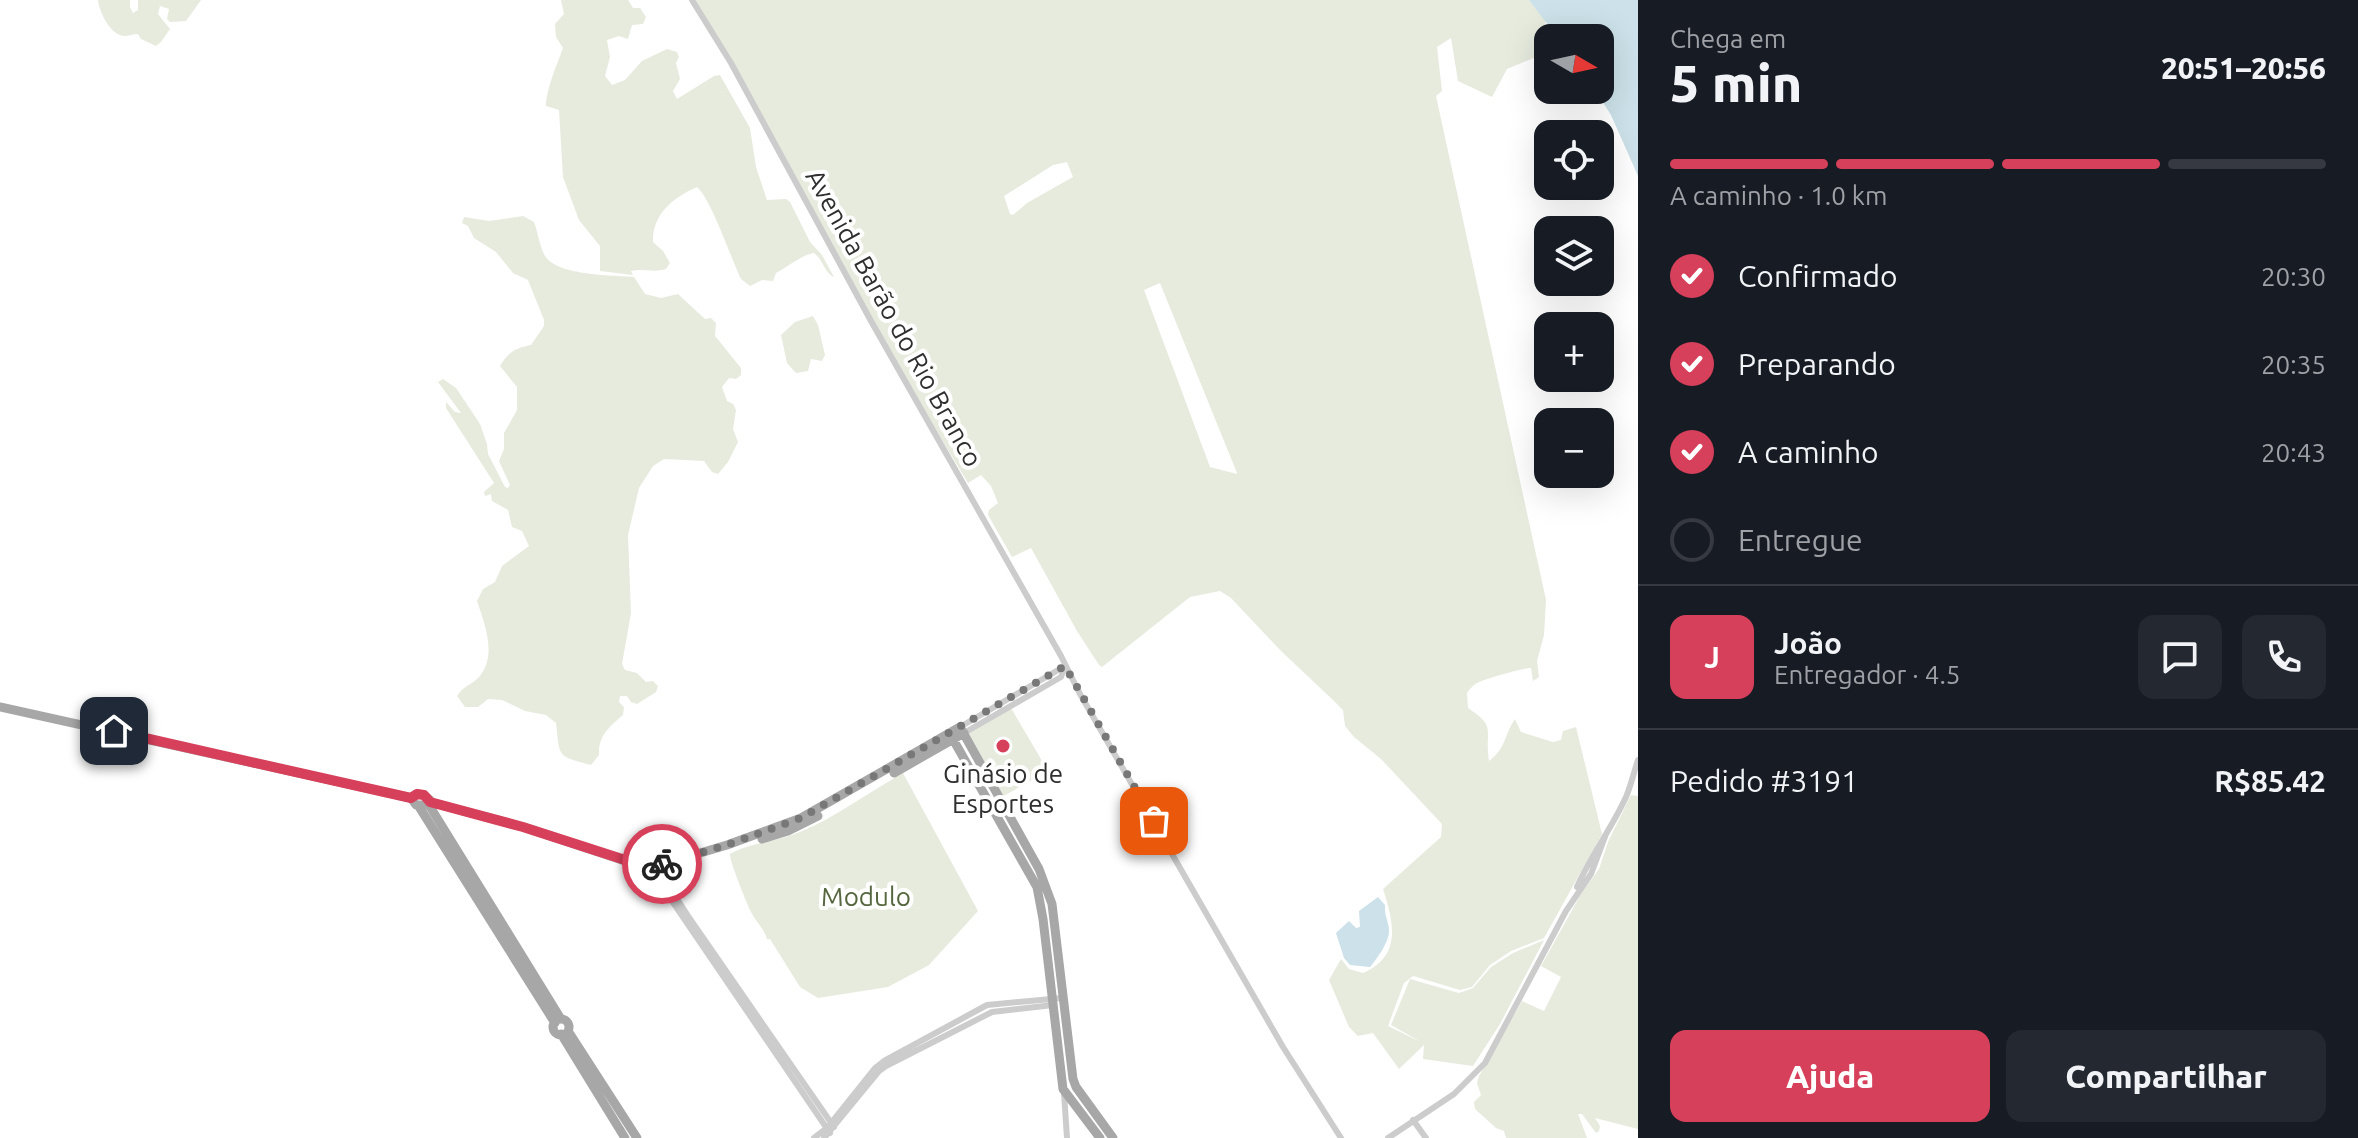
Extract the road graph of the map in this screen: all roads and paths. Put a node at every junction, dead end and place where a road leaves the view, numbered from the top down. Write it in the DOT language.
graph roads {
  1 [pos="692,0"];
  2 [pos="1061,671"];
  3 [pos="1080,694"];
  4 [pos="0,707"];
  5 [pos="962,730"];
  6 [pos="951,736"];
  7 [pos="1638,760"];
  8 [pos="415,802"];
  9 [pos="430,803"];
  10 [pos="1019,844"];
  11 [pos="656,868"];
  12 [pos="490,913"];
  13 [pos="1057,1002"];
  14 [pos="588,1070"];
  15 [pos="1063,1089"];
  16 [pos="1087,1112"];
  17 [pos="1413,1120"];
  18 [pos="829,1130"];
  19 [pos="625,1138"];
  20 [pos="637,1138"];
  21 [pos="814,1138"];
  22 [pos="1067,1138"];
  23 [pos="1100,1138"];
  24 [pos="1113,1138"];
  25 [pos="1341,1138"];
  26 [pos="1388,1138"];
  27 [pos="1426,1138"];
  1 -- 2 [label="street, Avenida Barão do Rio Branco"];
  2 -- 3 [label="street"];
  2 -- 3 [label="street"];
  2 -- 5 [label="street"];
  3 -- 25 [label="street"];
  4 -- 8 [label="main road"];
  5 -- 6 [label="main road"];
  5 -- 10 [label="main road"];
  6 -- 10 [label="main road"];
  6 -- 11 [label="main road"];
  7 -- 17 [label="street"];
  8 -- 9 [label="main road"];
  8 -- 12 [label="main road"];
  9 -- 11 [label="main road"];
  9 -- 12 [label="main road"];
  10 -- 13 [label="main road"];
  11 -- 18 [label="street"];
  12 -- 14 [label="main road"];
  13 -- 15 [label="main road"];
  13 -- 16 [label="main road"];
  13 -- 18 [label="street"];
  14 -- 19 [label="main road"];
  14 -- 20 [label="main road"];
  15 -- 16 [label="main road"];
  15 -- 22 [label="street"];
  16 -- 23 [label="main road"];
  16 -- 24 [label="main road"];
  17 -- 26 [label="street"];
  17 -- 27 [label="street"];
  18 -- 21 [label="street"];
}
